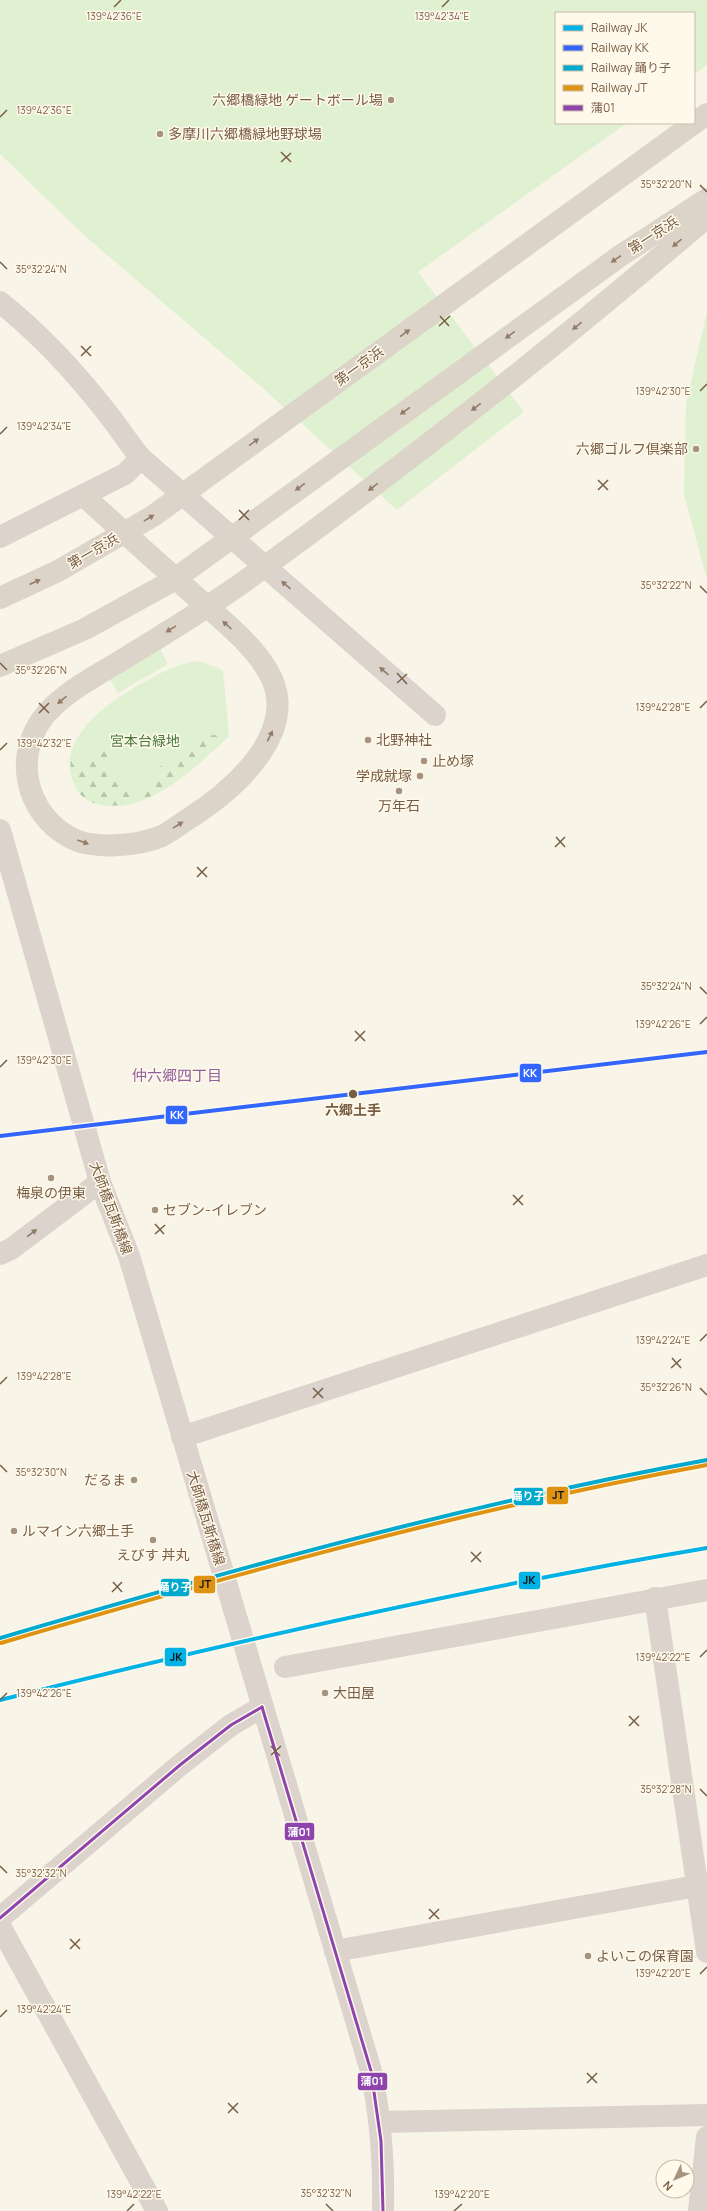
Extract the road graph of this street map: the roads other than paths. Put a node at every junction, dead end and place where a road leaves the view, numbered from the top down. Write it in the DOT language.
graph roads {
  1 [pos="707,114"];
  2 [pos="695,123"];
  3 [pos="693,124"];
  4 [pos="707,199"];
  5 [pos="707,217"];
  6 [pos="0,302"];
  7 [pos="141,458"];
  8 [pos="84,496"];
  9 [pos="0,537"];
  10 [pos="0,598"];
  11 [pos="0,666"];
  12 [pos="435,715"];
  13 [pos="0,830"];
  14 [pos="100,1182"];
  15 [pos="0,1254"];
  16 [pos="707,1265"];
  17 [pos="182,1437"];
  18 [pos="707,1590"];
  19 [pos="655,1598"];
  20 [pos="285,1667"];
  21 [pos="262,1707"];
  22 [pos="702,1885"];
  23 [pos="0,1918"];
  24 [pos="0,1926"];
  25 [pos="335,1951"];
  26 [pos="707,1952"];
  27 [pos="707,2115"];
  28 [pos="380,2122"];
  29 [pos="707,2138"];
  30 [pos="157,2211"];
  31 [pos="383,2211"];
  32 [pos="699,2211"];
  2 -- 1 [label="highway, 第一京浜, one-way"];
  10 -- 3 [label="highway, 第一京浜, one-way"];
  4 -- 11 [label="highway, 第一京浜, one-way"];
  5 -- 8 [label="highway, one-way"];
  6 -- 7 [label="street"];
  7 -- 8 [label="street"];
  12 -- 7 [label="street, one-way"];
  8 -- 9 [label="street"];
  13 -- 14 [label="street, 大師橋瓦斯橋線"];
  15 -- 14 [label="street, one-way"];
  14 -- 17 [label="street, 大師橋瓦斯橋線"];
  16 -- 17 [label="street"];
  17 -- 21 [label="street, 大師橋瓦斯橋線"];
  18 -- 19 [label="street"];
  19 -- 20 [label="street"];
  19 -- 22 [label="street"];
  21 -- 23 [label="street"];
  21 -- 25 [label="street, 大師橋瓦斯橋線"];
  22 -- 25 [label="street"];
  22 -- 26 [label="street"];
  24 -- 30 [label="street"];
  25 -- 28 [label="street, 大師橋瓦斯橋線"];
  27 -- 28 [label="street"];
  28 -- 31 [label="street, 大師橋瓦斯橋線"];
  29 -- 32 [label="street"];
}
